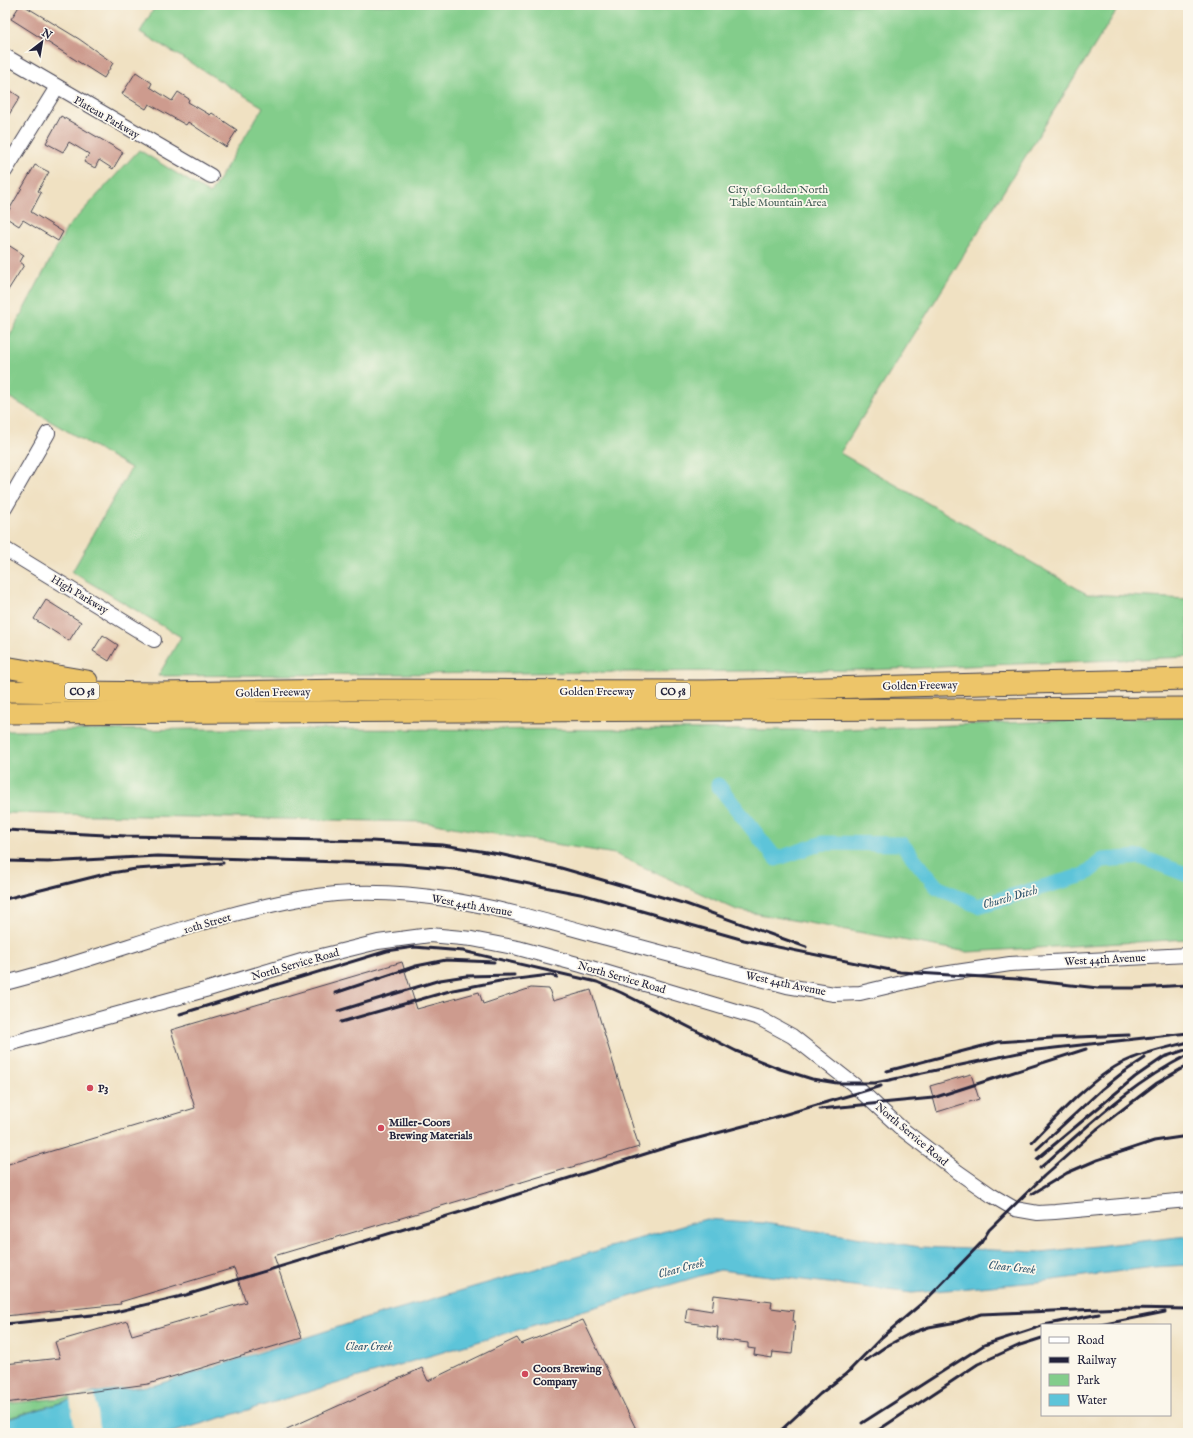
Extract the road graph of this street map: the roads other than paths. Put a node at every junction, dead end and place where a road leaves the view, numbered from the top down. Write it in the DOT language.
graph roads {
  1 [pos="5,56"];
  2 [pos="56,87"];
  3 [pos="5,171"];
  4 [pos="211,176"];
  5 [pos="48,433"];
  6 [pos="5,508"];
  7 [pos="5,549"];
  8 [pos="154,640"];
  9 [pos="5,667"];
  10 [pos="1188,679"];
  11 [pos="5,691"];
  12 [pos="159,693"];
  13 [pos="1188,708"];
  14 [pos="5,713"];
  15 [pos="414,895"];
  16 [pos="1188,955"];
  17 [pos="5,983"];
  18 [pos="5,1045"];
  19 [pos="1188,1200"];
  1 -- 2 [label="street, Plateau Parkway"];
  2 -- 3 [label="street"];
  2 -- 4 [label="street, Plateau Parkway"];
  5 -- 6 [label="street"];
  7 -- 8 [label="street, High Parkway"];
  9 -- 12 [label="highway"];
  10 -- 12 [label="highway, Golden Freeway / CO 58"];
  11 -- 12 [label="highway, Golden Freeway / CO 58"];
  13 -- 14 [label="highway, Golden Freeway / CO 58"];
  15 -- 16 [label="street, West 44th Avenue"];
  15 -- 17 [label="street, 10th Street"];
  18 -- 19 [label="street, North Service Road"];
}
